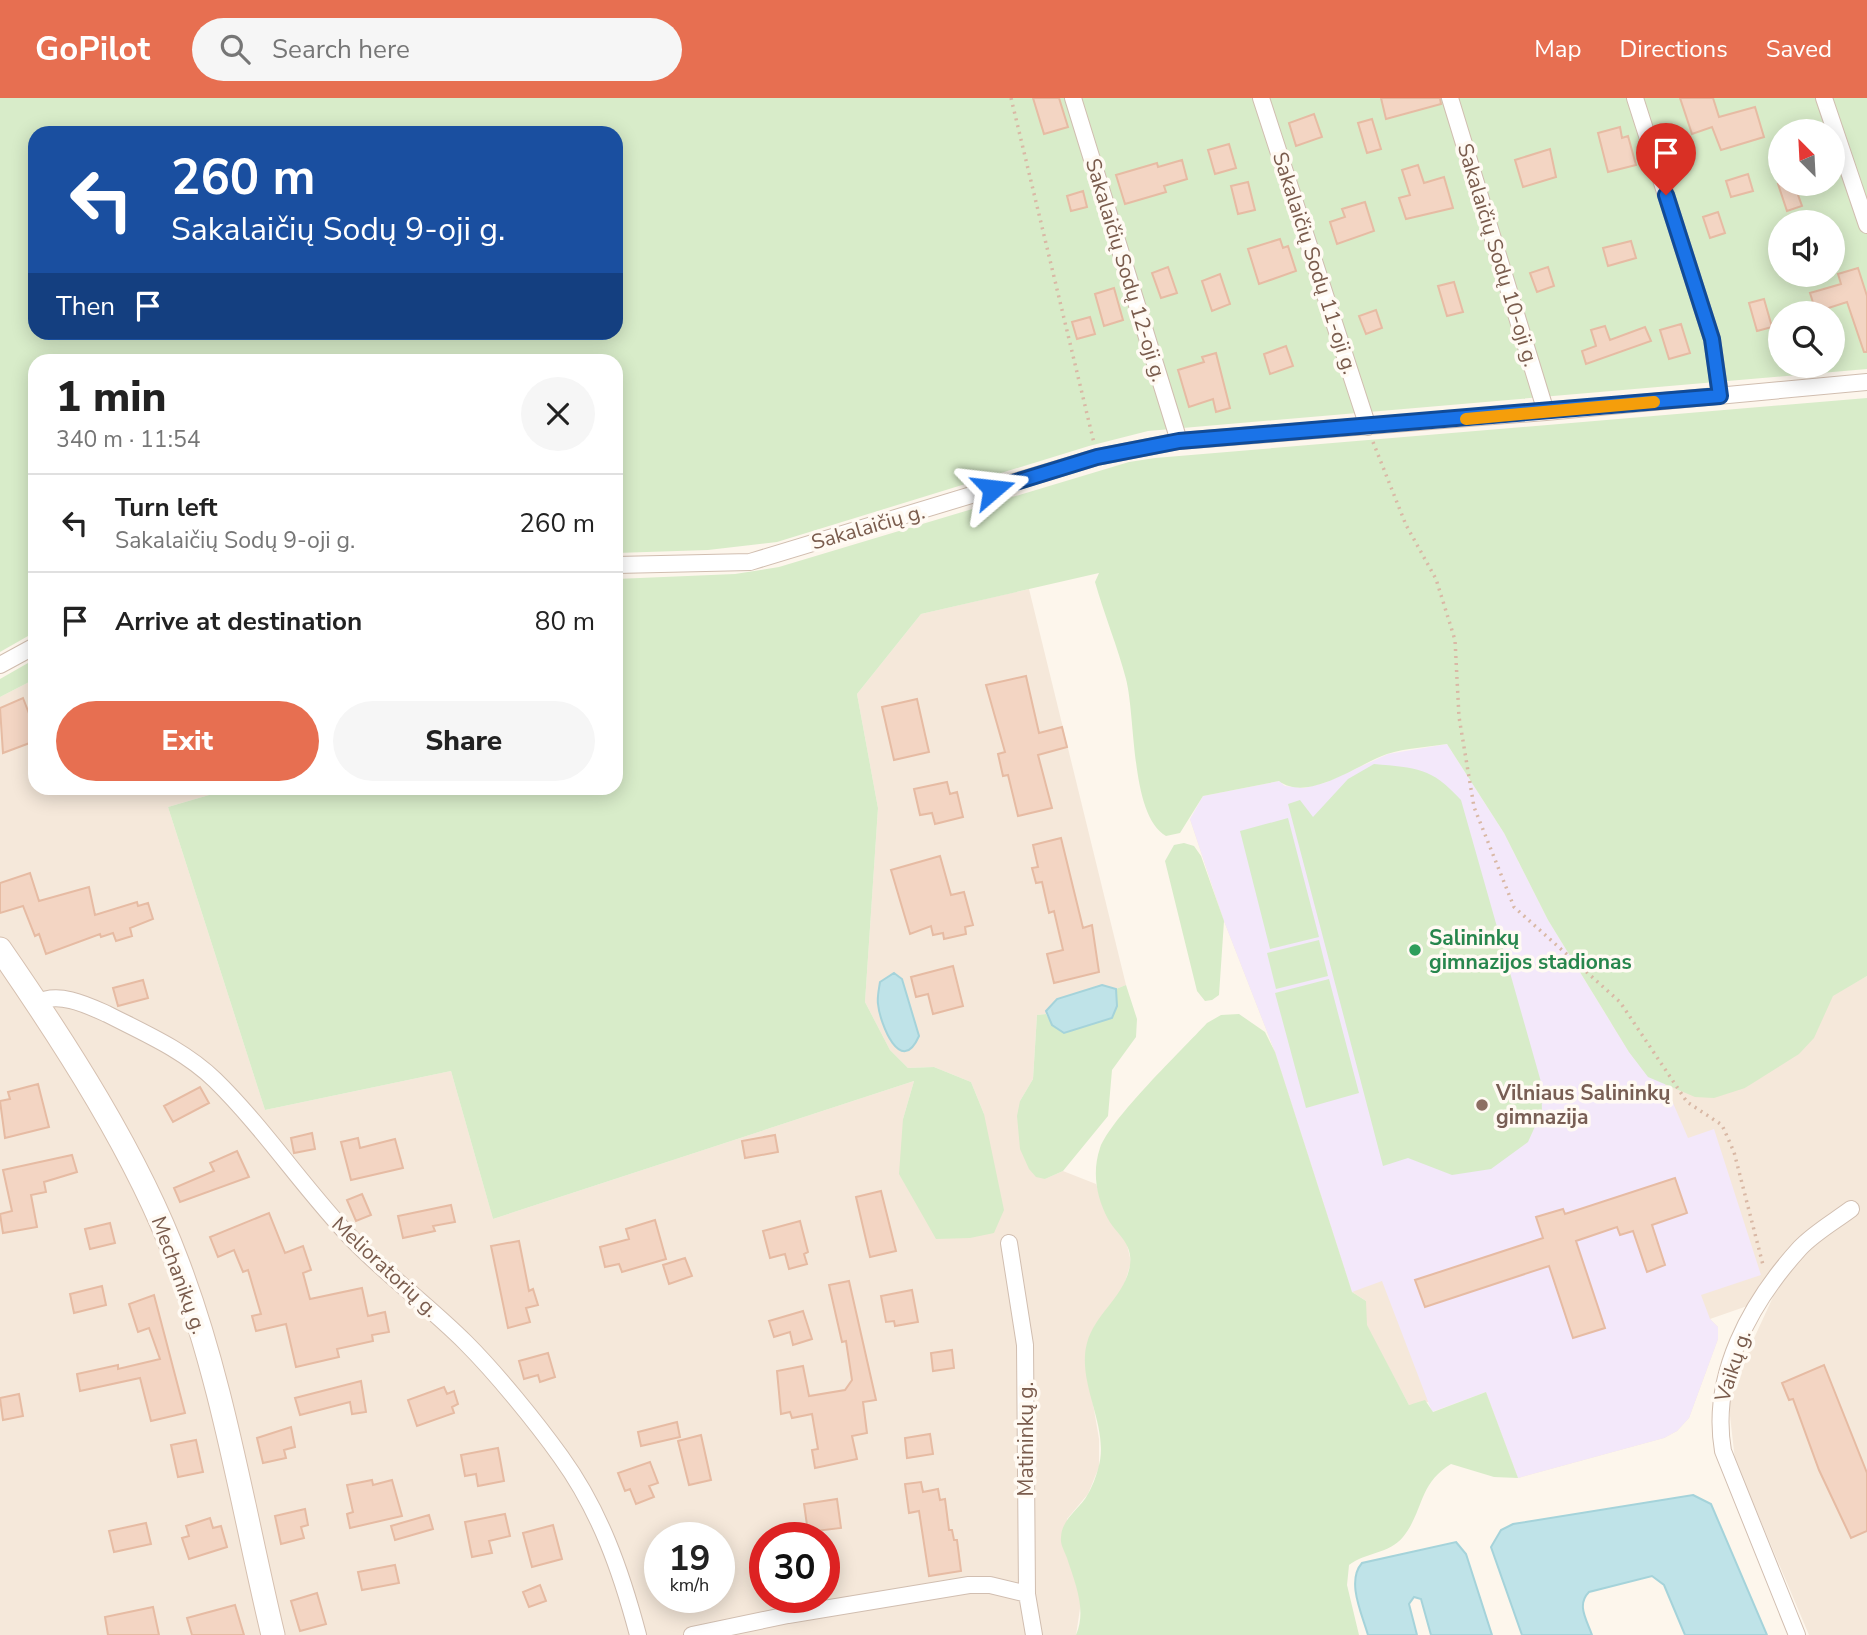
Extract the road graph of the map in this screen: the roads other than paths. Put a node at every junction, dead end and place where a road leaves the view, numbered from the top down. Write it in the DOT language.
graph roads {
  1 [pos="1073,98"];
  2 [pos="1261,98"];
  3 [pos="1450,98"];
  4 [pos="1635,98"];
  5 [pos="1824,98"];
  6 [pos="1867,225"];
  7 [pos="1867,382"];
  8 [pos="1720,396"];
  9 [pos="1546,412"];
  10 [pos="1368,427"];
  11 [pos="1179,441"];
  12 [pos="623,565"];
  13 [pos="28,650"];
  14 [pos="0,665"];
  15 [pos="0,949"];
  16 [pos="37,1003"];
  17 [pos="1851,1209"];
  18 [pos="1009,1242"];
  19 [pos="1027,1594"];
  20 [pos="273,1635"];
  21 [pos="638,1635"];
  22 [pos="692,1635"];
  23 [pos="1034,1635"];
  24 [pos="1797,1635"];
  1 -- 11 [label="street, Sakalaičių Sodų 12-oji g."];
  2 -- 10 [label="street, Sakalaičių Sodų 11-oji g."];
  3 -- 9 [label="street, Sakalaičių Sodų 10-oji g."];
  4 -- 8 [label="street"];
  5 -- 6 [label="street"];
  7 -- 8 [label="street, Sakalaičių g."];
  8 -- 9 [label="street, Sakalaičių g."];
  9 -- 10 [label="street, Sakalaičių g."];
  10 -- 11 [label="street, Sakalaičių g."];
  11 -- 12 [label="street, Sakalaičių g."];
  13 -- 14 [label="street"];
  15 -- 16 [label="main road, Mechanikų g."];
  16 -- 20 [label="main road, Mechanikų g."];
  16 -- 21 [label="street, Melioratorių g."];
  17 -- 24 [label="street, Vaikų g."];
  18 -- 19 [label="street, Matininkų g."];
  19 -- 22 [label="street"];
  19 -- 23 [label="street, Matininkų g."];
}
